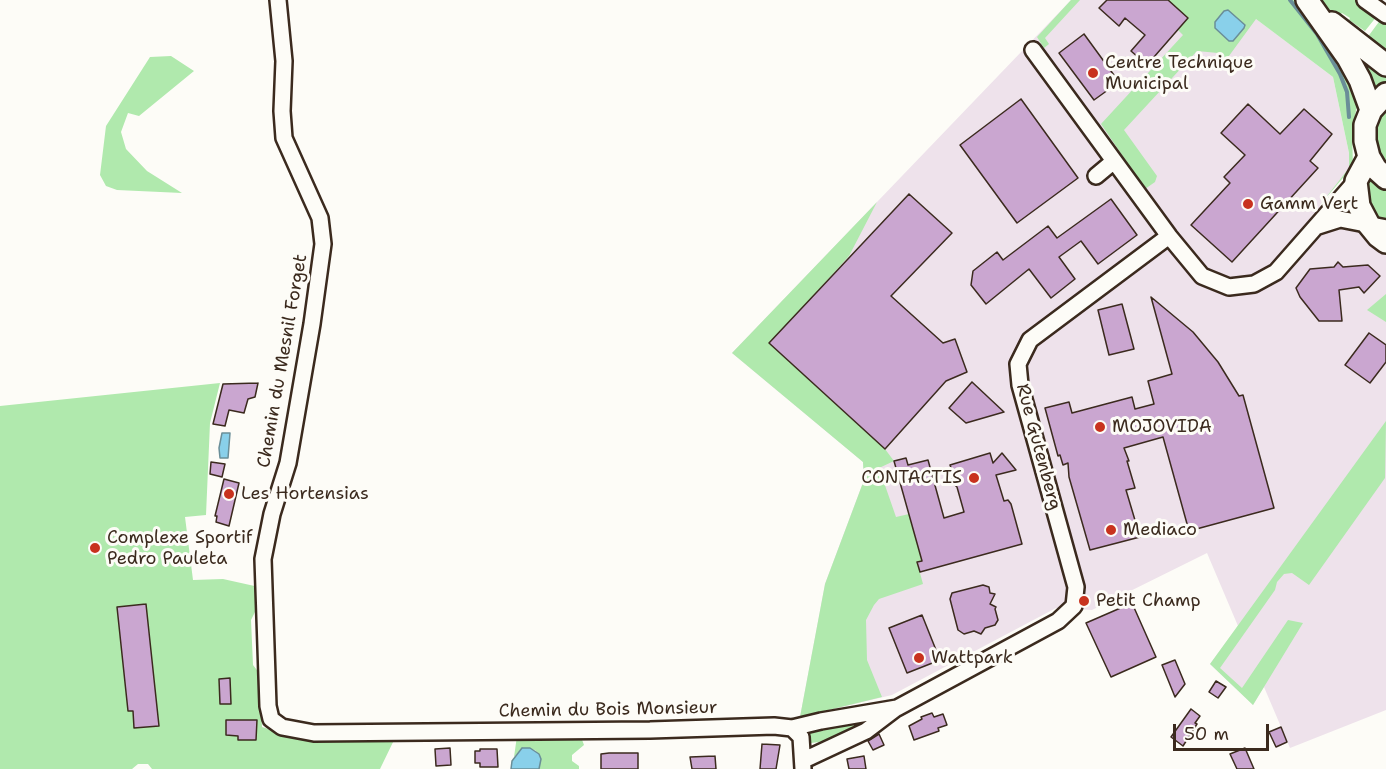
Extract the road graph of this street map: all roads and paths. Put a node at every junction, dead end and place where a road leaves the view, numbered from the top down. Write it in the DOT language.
graph roads {
  1 [pos="278,0"];
  2 [pos="1365,0"];
  3 [pos="1312,6"];
  4 [pos="1386,15"];
  5 [pos="1033,50"];
  6 [pos="1386,65"];
  7 [pos="1386,94"];
  8 [pos="1371,110"];
  9 [pos="1369,157"];
  10 [pos="1114,160"];
  11 [pos="1096,176"];
  12 [pos="1386,178"];
  13 [pos="1356,181"];
  14 [pos="1378,226"];
  15 [pos="1316,227"];
  16 [pos="1168,236"];
  17 [pos="1386,242"];
  18 [pos="897,708"];
  19 [pos="282,727"];
  20 [pos="792,728"];
  21 [pos="803,764"];
  1 -- 19 [label="street, Chemin du Mesnil Forget"];
  2 -- 4 [label="street"];
  3 -- 6 [label="main road"];
  3 -- 8 [label="main road"];
  5 -- 10 [label="street"];
  7 -- 8 [label="main road"];
  8 -- 9 [label="main road"];
  9 -- 12 [label="main road"];
  9 -- 13 [label="main road"];
  10 -- 11 [label="street"];
  10 -- 16 [label="street"];
  13 -- 14 [label="main road"];
  13 -- 15 [label="street"];
  14 -- 15 [label="street"];
  14 -- 17 [label="main road"];
  15 -- 16 [label="street"];
  16 -- 18 [label="street, Rue Gutenberg"];
  18 -- 20 [label="street, Rue Gutenberg"];
  18 -- 21 [label="street"];
  19 -- 20 [label="street, Chemin du Bois Monsieur"];
  20 -- 21 [label="street"];
}
